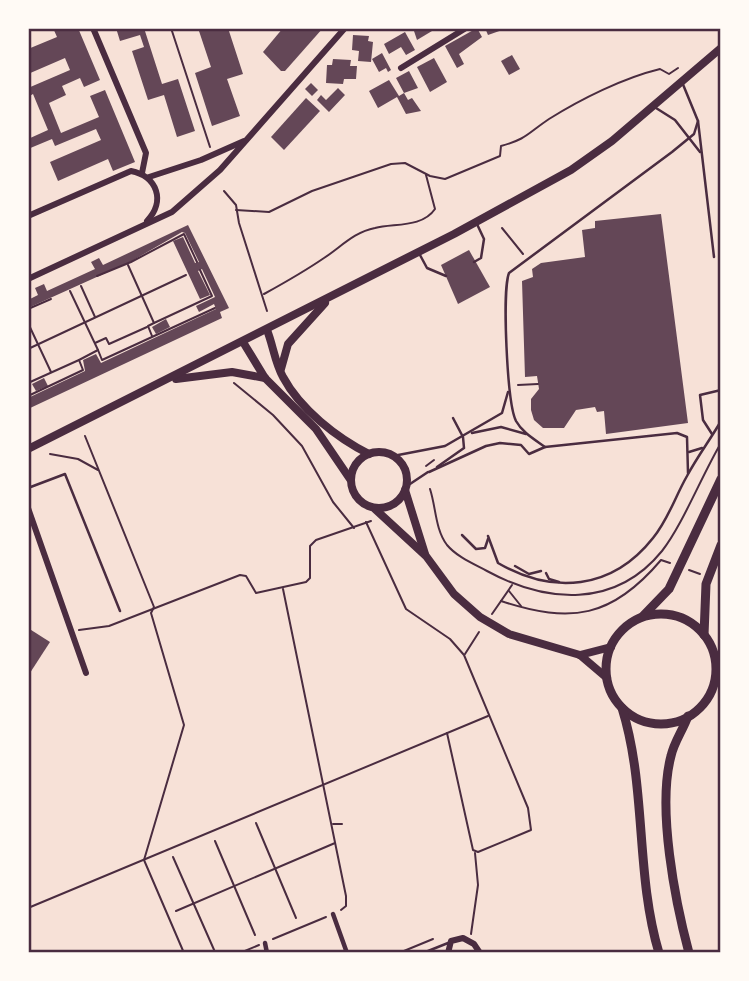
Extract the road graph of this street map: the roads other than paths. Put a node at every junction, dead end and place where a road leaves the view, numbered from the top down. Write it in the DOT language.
graph roads {
  1 [pos="93,28"];
  2 [pos="345,28"];
  3 [pos="466,28"];
  4 [pos="721,48"];
  5 [pos="401,68"];
  6 [pos="682,82"];
  7 [pos="653,106"];
  8 [pos="698,121"];
  9 [pos="690,137"];
  10 [pos="248,138"];
  11 [pos="700,152"];
  12 [pos="142,173"];
  13 [pos="149,177"];
  14 [pos="28,216"];
  15 [pos="146,222"];
  16 [pos="476,222"];
  17 [pos="419,252"];
  18 [pos="714,257"];
  19 [pos="474,262"];
  20 [pos="446,276"];
  21 [pos="28,279"];
  22 [pos="330,298"];
  23 [pos="267,330"];
  24 [pos="243,342"];
  25 [pos="281,372"];
  26 [pos="265,378"];
  27 [pos="167,381"];
  28 [pos="509,385"];
  29 [pos="721,390"];
  30 [pos="453,418"];
  31 [pos="721,421"];
  32 [pos="712,434"];
  33 [pos="529,436"];
  34 [pos="463,437"];
  35 [pos="705,445"];
  36 [pos="545,447"];
  37 [pos="28,449"];
  38 [pos="688,452"];
  39 [pos="369,454"];
  40 [pos="393,456"];
  41 [pos="428,470"];
  42 [pos="687,476"];
  43 [pos="350,479"];
  44 [pos="721,480"];
  45 [pos="28,488"];
  46 [pos="406,488"];
  47 [pos="28,508"];
  48 [pos="375,509"];
  49 [pos="462,535"];
  50 [pos="721,545"];
  51 [pos="426,556"];
  52 [pos="515,566"];
  53 [pos="541,571"];
  54 [pos="546,573"];
  55 [pos="562,583"];
  56 [pos="120,611"];
  57 [pos="642,618"];
  58 [pos="704,635"];
  59 [pos="611,647"];
  60 [pos="580,655"];
  61 [pos="86,673"];
  62 [pos="607,677"];
  63 [pos="622,706"];
  64 [pos="688,716"];
  65 [pos="333,914"];
  66 [pos="452,942"];
  67 [pos="265,943"];
  68 [pos="267,953"];
  69 [pos="347,953"];
  70 [pos="423,953"];
  71 [pos="448,953"];
  72 [pos="480,953"];
  73 [pos="659,953"];
  74 [pos="689,953"];
  1 -- 12 [label="street"];
  2 -- 10 [label="street"];
  3 -- 5 [label="street"];
  4 -- 6 [label="street"];
  6 -- 7 [label="street"];
  6 -- 8 [label="lane"];
  7 -- 9 [label="lane"];
  7 -- 16 [label="street"];
  8 -- 9 [label="lane"];
  8 -- 11 [label="lane"];
  9 -- 11 [label="lane"];
  9 -- 28 [label="lane"];
  10 -- 13 [label="street"];
  10 -- 15 [label="street"];
  11 -- 18 [label="lane"];
  12 -- 13 [label="street"];
  12 -- 14 [label="street"];
  13 -- 15 [label="street"];
  15 -- 21 [label="street"];
  16 -- 17 [label="street"];
  16 -- 19 [label="lane"];
  17 -- 20 [label="lane"];
  17 -- 22 [label="street"];
  22 -- 23 [label="street"];
  22 -- 25 [label="street"];
  23 -- 24 [label="street"];
  23 -- 25 [label="street"];
  24 -- 26 [label="street"];
  24 -- 27 [label="street"];
  25 -- 39 [label="street"];
  26 -- 27 [label="street"];
  26 -- 43 [label="street"];
  27 -- 37 [label="street"];
  28 -- 33 [label="lane"];
  28 -- 34 [label="lane"];
  29 -- 32 [label="lane"];
  30 -- 34 [label="lane"];
  31 -- 32 [label="lane"];
  32 -- 35 [label="lane"];
  33 -- 34 [label="lane"];
  33 -- 36 [label="lane"];
  34 -- 40 [label="lane"];
  34 -- 41 [label="lane"];
  35 -- 38 [label="lane"];
  35 -- 42 [label="lane"];
  36 -- 38 [label="lane"];
  36 -- 41 [label="lane"];
  38 -- 42 [label="lane"];
  39 -- 40 [label="street"];
  39 -- 43 [label="street"];
  40 -- 46 [label="street"];
  41 -- 46 [label="lane"];
  42 -- 55 [label="lane"];
  43 -- 48 [label="street"];
  44 -- 57 [label="main road"];
  45 -- 56 [label="lane"];
  46 -- 48 [label="street"];
  46 -- 51 [label="street"];
  47 -- 61 [label="street"];
  48 -- 51 [label="street"];
  49 -- 55 [label="lane"];
  50 -- 58 [label="main road"];
  51 -- 60 [label="street"];
  52 -- 53 [label="lane"];
  54 -- 55 [label="lane"];
  57 -- 58 [label="main road"];
  57 -- 59 [label="main road"];
  58 -- 64 [label="main road"];
  59 -- 60 [label="street"];
  59 -- 62 [label="main road"];
  60 -- 62 [label="street"];
  62 -- 63 [label="main road"];
  63 -- 64 [label="main road"];
  63 -- 73 [label="main road"];
  64 -- 74 [label="main road"];
  65 -- 69 [label="street"];
  66 -- 70 [label="lane"];
  66 -- 71 [label="street"];
  66 -- 72 [label="street"];
  67 -- 68 [label="street"];
}
